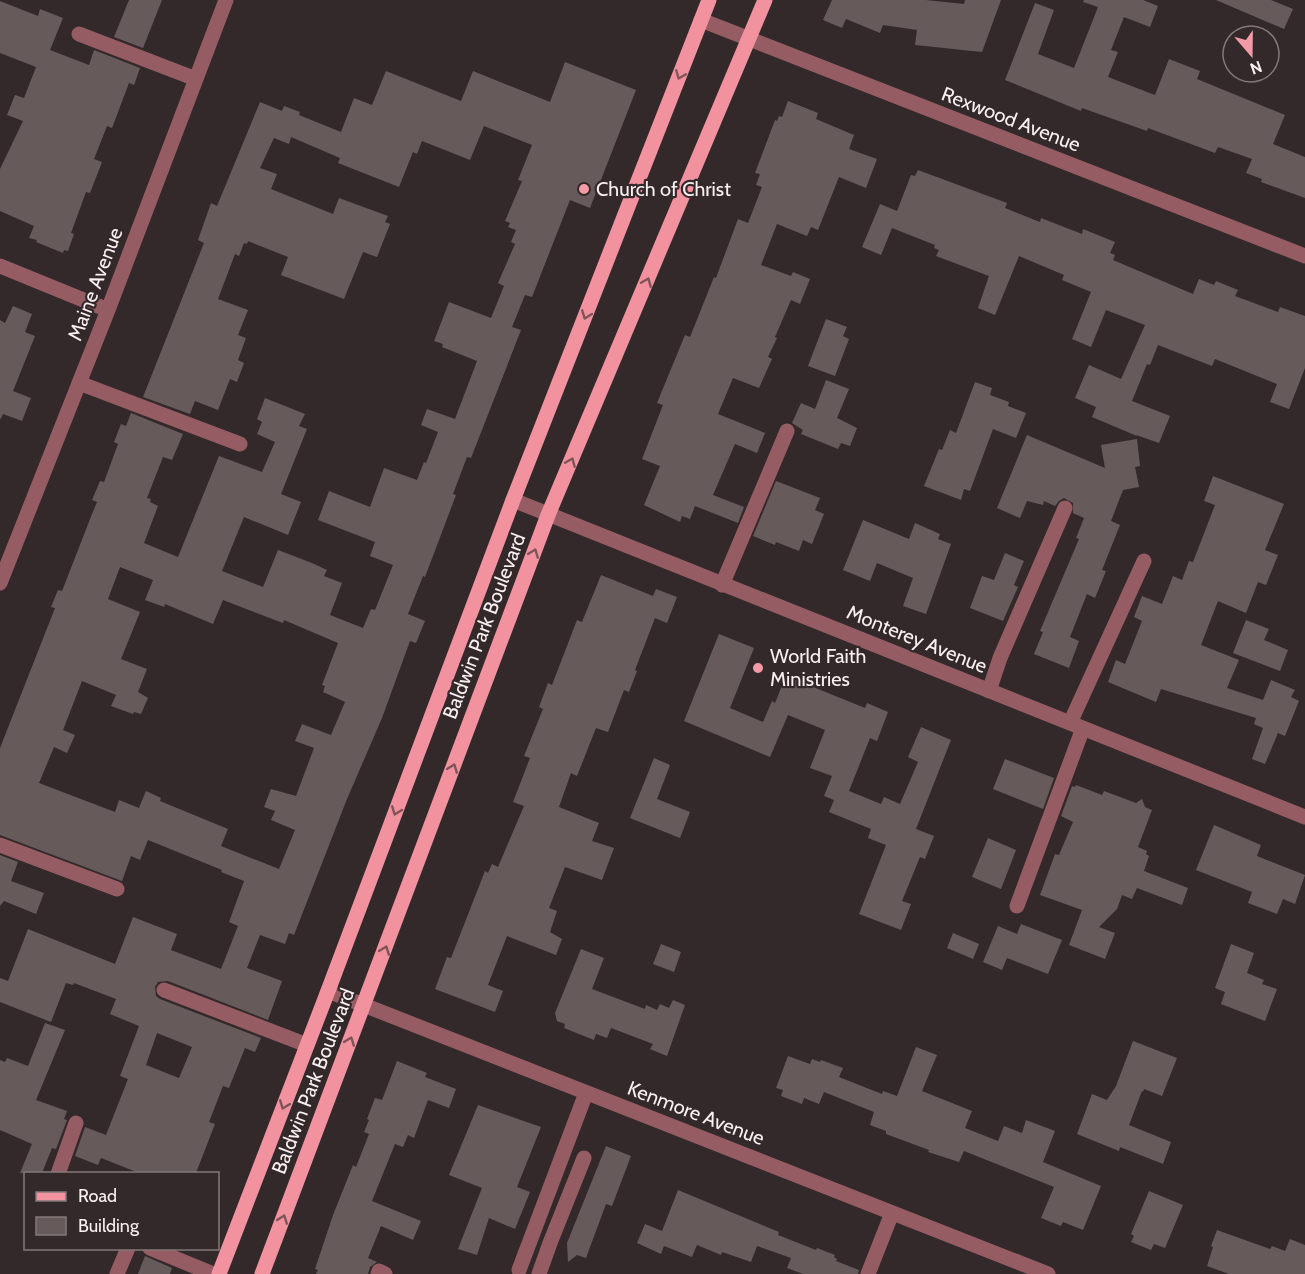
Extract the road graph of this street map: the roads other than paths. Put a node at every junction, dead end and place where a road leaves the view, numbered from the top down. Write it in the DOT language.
graph roads {
  1 [pos="226,0"];
  2 [pos="710,0"];
  3 [pos="765,0"];
  4 [pos="701,20"];
  5 [pos="79,34"];
  6 [pos="749,40"];
  7 [pos="196,79"];
  8 [pos="1305,256"];
  9 [pos="0,266"];
  10 [pos="108,310"];
  11 [pos="79,383"];
  12 [pos="788,431"];
  13 [pos="240,444"];
  14 [pos="513,500"];
  15 [pos="1065,508"];
  16 [pos="548,516"];
  17 [pos="1144,561"];
  18 [pos="0,583"];
  19 [pos="722,585"];
  20 [pos="989,691"];
  21 [pos="1076,726"];
  22 [pos="1305,817"];
  23 [pos="0,844"];
  24 [pos="117,890"];
  25 [pos="1017,906"];
  26 [pos="164,990"];
  27 [pos="328,992"];
  28 [pos="364,1005"];
  29 [pos="307,1045"];
  30 [pos="586,1093"];
  31 [pos="76,1123"];
  32 [pos="584,1158"];
  33 [pos="58,1172"];
  34 [pos="892,1213"];
  35 [pos="127,1250"];
  36 [pos="155,1250"];
  37 [pos="519,1270"];
  38 [pos="117,1274"];
  39 [pos="213,1274"];
  40 [pos="219,1274"];
  41 [pos="262,1274"];
  42 [pos="378,1274"];
  43 [pos="386,1274"];
  44 [pos="539,1274"];
  45 [pos="868,1274"];
  46 [pos="1048,1274"];
  1 -- 7 [label="street, Maine Avenue"];
  2 -- 4 [label="main road, Baldwin Park Boulevard"];
  3 -- 6 [label="main road, Baldwin Park Boulevard"];
  4 -- 6 [label="street, Rexwood Avenue"];
  4 -- 14 [label="main road, Baldwin Park Boulevard, one-way"];
  5 -- 7 [label="street"];
  6 -- 8 [label="street, Rexwood Avenue"];
  16 -- 6 [label="main road, Baldwin Park Boulevard, one-way"];
  7 -- 10 [label="street, Maine Avenue"];
  9 -- 10 [label="street"];
  10 -- 11 [label="street, Maine Avenue"];
  11 -- 13 [label="street"];
  11 -- 18 [label="street, Maine Avenue"];
  12 -- 19 [label="street"];
  14 -- 16 [label="street, Monterey Avenue"];
  14 -- 27 [label="main road, Baldwin Park Boulevard, one-way"];
  15 -- 20 [label="street"];
  16 -- 19 [label="street, Monterey Avenue"];
  28 -- 16 [label="main road, Baldwin Park Boulevard, one-way"];
  17 -- 21 [label="street"];
  19 -- 20 [label="street, Monterey Avenue"];
  20 -- 21 [label="street, Monterey Avenue"];
  21 -- 22 [label="street, Monterey Avenue"];
  21 -- 25 [label="street"];
  23 -- 24 [label="street"];
  26 -- 29 [label="street"];
  27 -- 28 [label="street, Kenmore Avenue"];
  27 -- 29 [label="main road, Baldwin Park Boulevard"];
  28 -- 30 [label="street, Kenmore Avenue"];
  41 -- 28 [label="main road, Baldwin Park Boulevard, one-way"];
  29 -- 40 [label="main road, Baldwin Park Boulevard, one-way"];
  30 -- 34 [label="street, Kenmore Avenue"];
  30 -- 37 [label="street"];
  31 -- 33 [label="street"];
  32 -- 44 [label="street"];
  34 -- 45 [label="street"];
  34 -- 46 [label="street, Kenmore Avenue"];
  35 -- 38 [label="street"];
  36 -- 39 [label="street"];
  42 -- 43 [label="street"];
}
